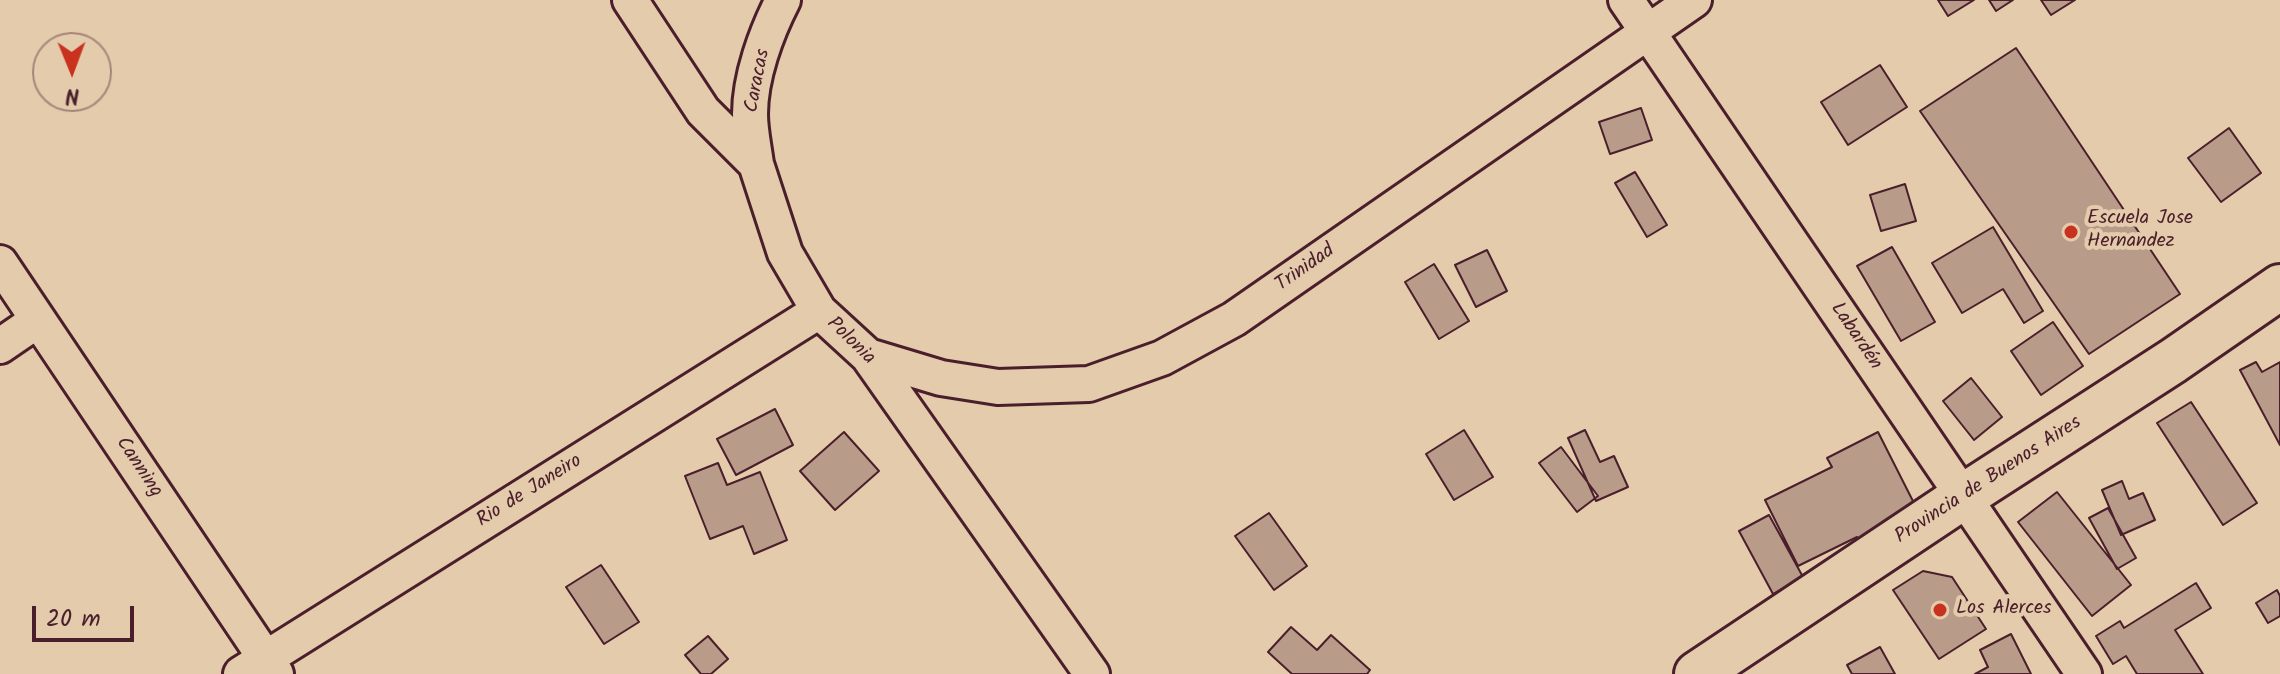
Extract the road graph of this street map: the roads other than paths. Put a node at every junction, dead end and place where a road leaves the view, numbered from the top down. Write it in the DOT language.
graph roads {
  1 [pos="630,0"];
  2 [pos="783,0"];
  3 [pos="1626,0"];
  4 [pos="1694,0"];
  5 [pos="1647,32"];
  6 [pos="756,164"];
  7 [pos="0,263"];
  8 [pos="2280,287"];
  9 [pos="819,311"];
  10 [pos="38,320"];
  11 [pos="0,346"];
  12 [pos="868,356"];
  13 [pos="1964,496"];
  14 [pos="261,669"];
  15 [pos="1092,674"];
  16 [pos="1697,674"];
  17 [pos="2084,674"];
  1 -- 6 [label="street, Polonia"];
  2 -- 6 [label="street, Caracas"];
  3 -- 5 [label="street, Labardén"];
  4 -- 5 [label="street, Trinidad"];
  5 -- 12 [label="street, Trinidad"];
  5 -- 13 [label="street, Labardén"];
  6 -- 9 [label="street, Polonia"];
  7 -- 10 [label="street, Canning"];
  8 -- 13 [label="main road, Provincia de Buenos Aires"];
  9 -- 12 [label="street, Polonia"];
  9 -- 14 [label="street, Rio de Janeiro"];
  10 -- 11 [label="street"];
  10 -- 14 [label="street, Canning"];
  12 -- 15 [label="street, Polonia"];
  13 -- 16 [label="main road, Provincia de Buenos Aires"];
  13 -- 17 [label="street, Labardén"];
}
